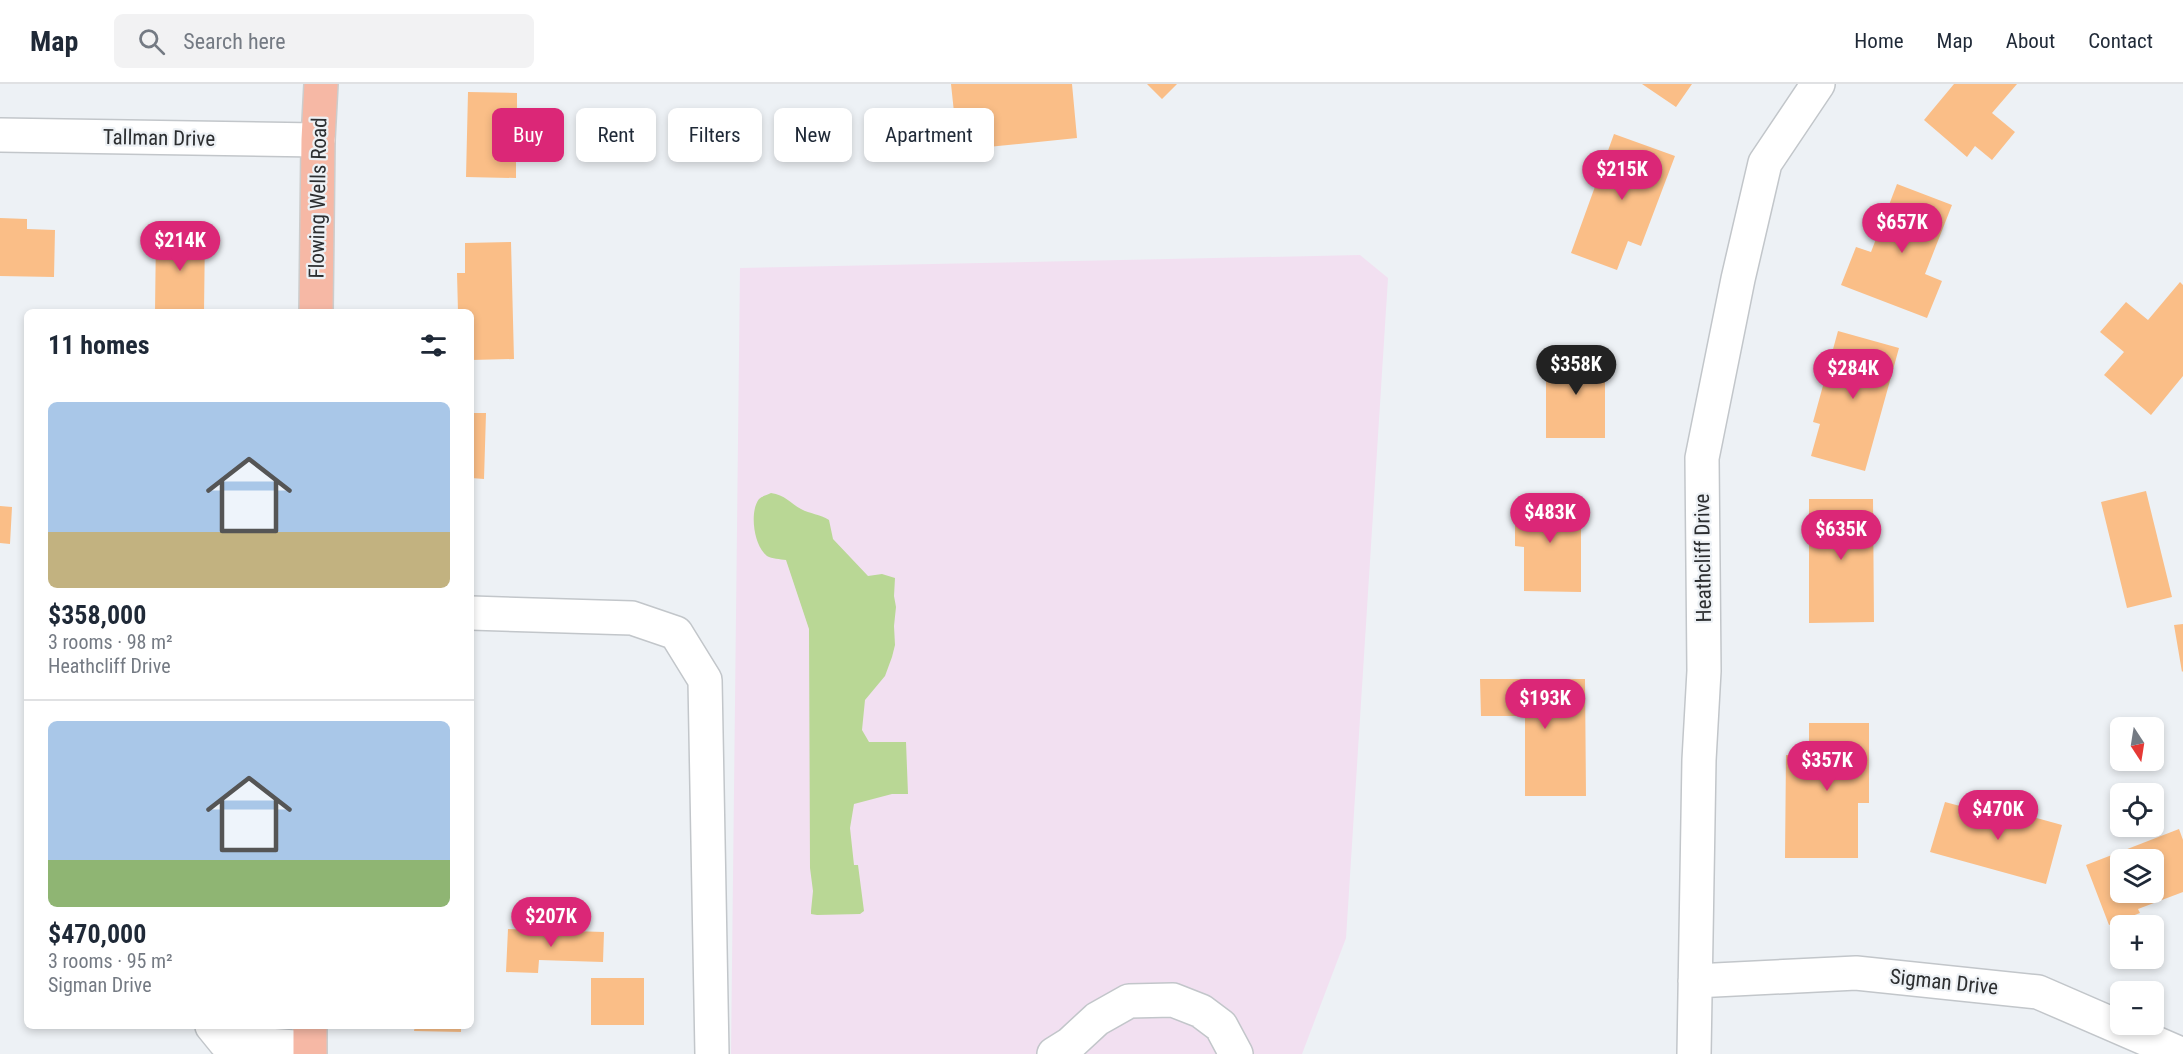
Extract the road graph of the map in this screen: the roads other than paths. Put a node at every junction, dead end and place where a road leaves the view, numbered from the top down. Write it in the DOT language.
graph roads {
  1 [pos="321,84"];
  2 [pos="1818,84"];
  3 [pos="0,135"];
  4 [pos="318,140"];
  5 [pos="316,309"];
  6 [pos="474,614"];
  7 [pos="1695,981"];
  8 [pos="214,1029"];
  9 [pos="310,1042"];
  10 [pos="712,1054"];
  11 [pos="1054,1054"];
  12 [pos="1236,1054"];
  13 [pos="1694,1054"];
  14 [pos="2181,1054"];
  1 -- 4 [label="main road, Flowing Wells Road"];
  2 -- 7 [label="street, Heathcliff Drive"];
  3 -- 4 [label="street, Tallman Drive"];
  4 -- 5 [label="main road, Flowing Wells Road"];
  6 -- 10 [label="street"];
  7 -- 13 [label="street, Heathcliff Drive"];
  7 -- 14 [label="street, Sigman Drive"];
  8 -- 9 [label="street"];
  11 -- 12 [label="street"];
}
